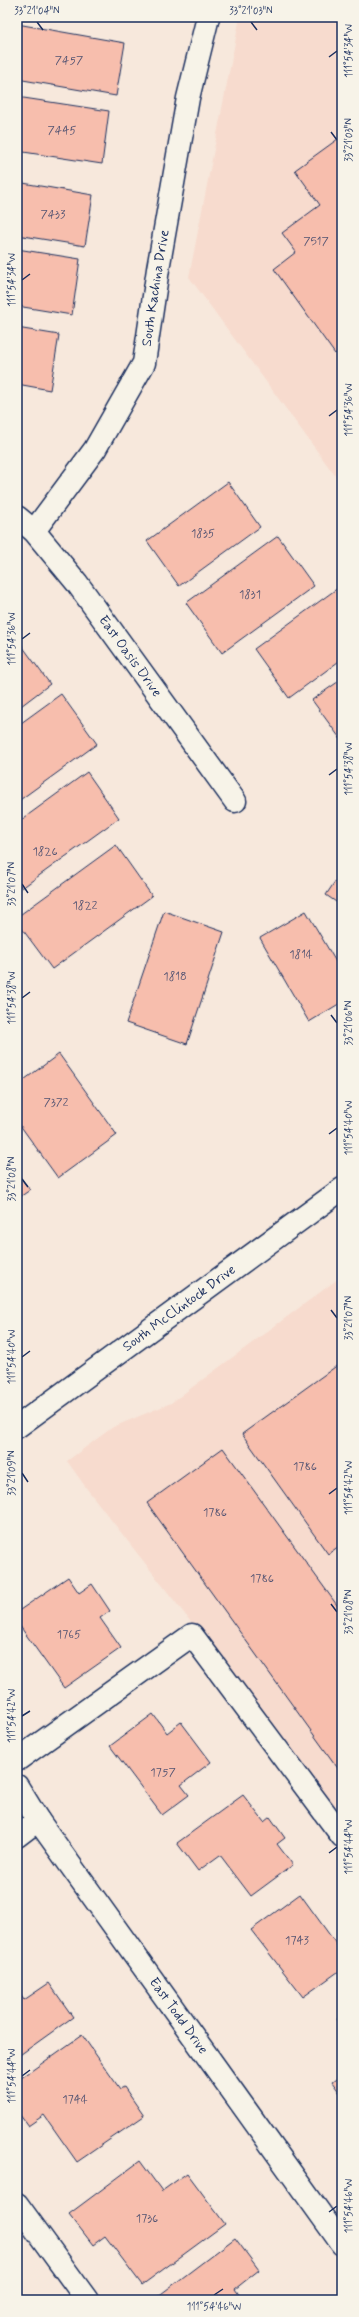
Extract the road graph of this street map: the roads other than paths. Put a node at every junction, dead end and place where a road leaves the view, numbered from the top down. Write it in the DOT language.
graph roads {
  1 [pos="208,17"];
  2 [pos="17,517"];
  3 [pos="34,531"];
  4 [pos="236,801"];
  5 [pos="342,1189"];
  6 [pos="17,1427"];
  7 [pos="17,1760"];
  8 [pos="17,1786"];
  9 [pos="38,1820"];
  10 [pos="17,1836"];
  11 [pos="342,1836"];
  12 [pos="17,2204"];
  13 [pos="338,2231"];
  14 [pos="87,2300"];
  1 -- 3 [label="street, South Kachina Drive"];
  2 -- 3 [label="street, East Oasis Drive"];
  3 -- 4 [label="street, East Oasis Drive"];
  5 -- 6 [label="street, South McClintock Drive"];
  7 -- 11 [label="street"];
  8 -- 9 [label="street, East Todd Drive"];
  9 -- 10 [label="street"];
  9 -- 13 [label="street, East Todd Drive"];
  12 -- 14 [label="street"];
}
